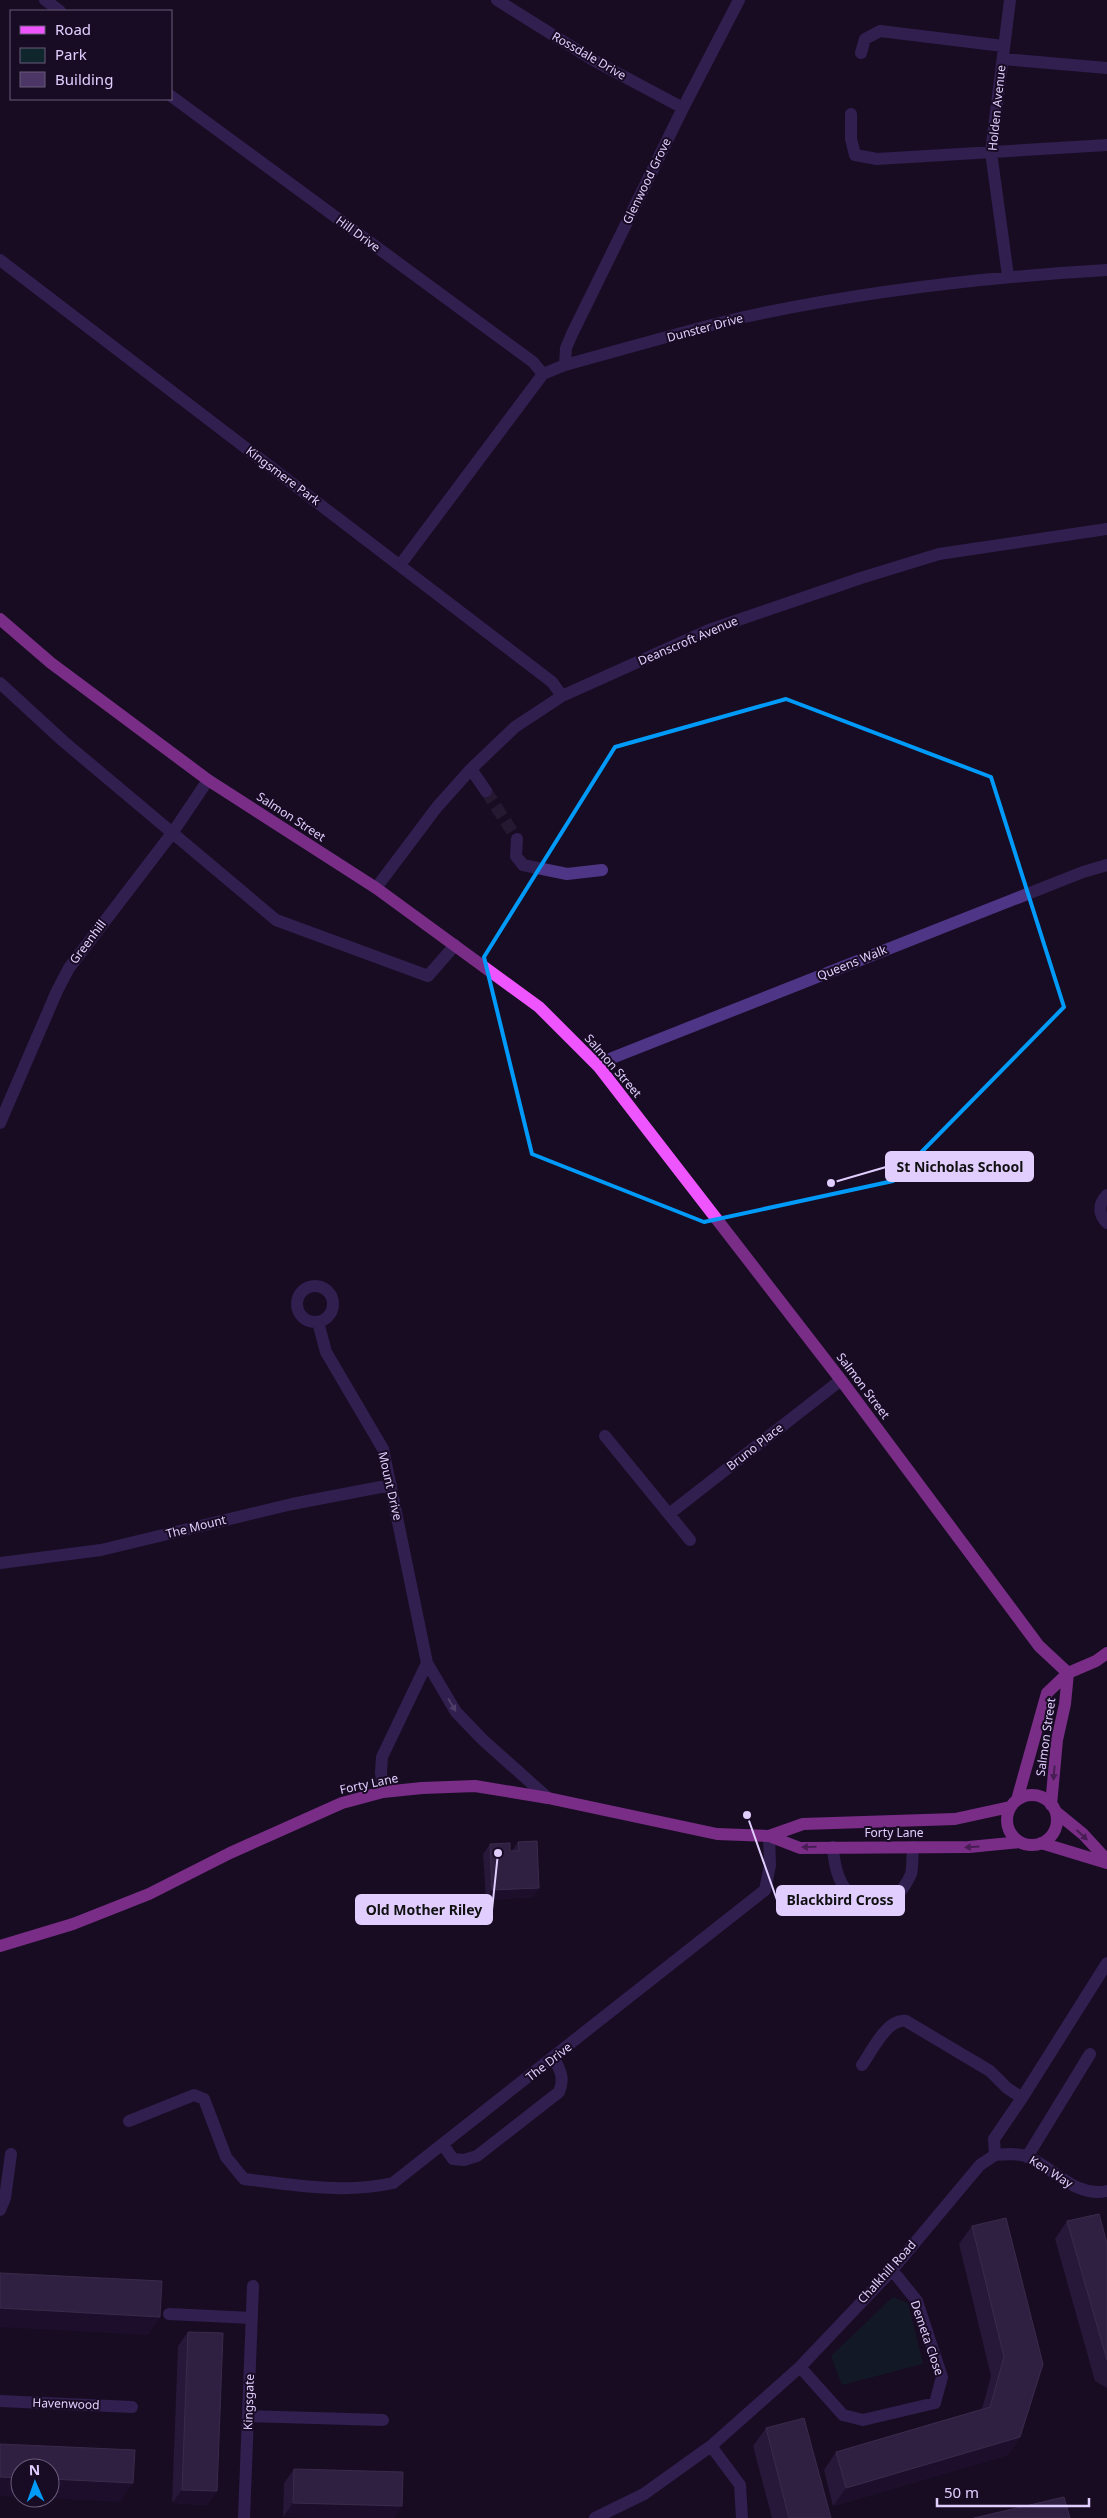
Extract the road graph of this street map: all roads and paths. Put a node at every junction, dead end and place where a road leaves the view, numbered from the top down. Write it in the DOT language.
graph roads {
  1 [pos="46,0"];
  2 [pos="497,0"];
  3 [pos="739,0"];
  4 [pos="1010,0"];
  5 [pos="59,10"];
  6 [pos="1003,46"];
  7 [pos="861,52"];
  8 [pos="1003,60"];
  9 [pos="1107,68"];
  10 [pos="172,97"];
  11 [pos="683,108"];
  12 [pos="851,114"];
  13 [pos="1107,145"];
  14 [pos="991,152"];
  15 [pos="0,260"];
  16 [pos="1107,270"];
  17 [pos="1008,276"];
  18 [pos="565,365"];
  19 [pos="543,374"];
  20 [pos="1107,529"];
  21 [pos="400,566"];
  22 [pos="0,619"];
  23 [pos="0,683"];
  24 [pos="562,696"];
  25 [pos="471,769"];
  26 [pos="208,780"];
  27 [pos="486,790"];
  28 [pos="173,832"];
  29 [pos="517,839"];
  30 [pos="1107,865"];
  31 [pos="602,870"];
  32 [pos="376,888"];
  33 [pos="455,945"];
  34 [pos="599,1067"];
  35 [pos="0,1123"];
  36 [pos="1107,1195"];
  37 [pos="1107,1223"];
  38 [pos="318,1322"];
  39 [pos="841,1380"];
  40 [pos="606,1436"];
  41 [pos="391,1485"];
  42 [pos="669,1514"];
  43 [pos="690,1540"];
  44 [pos="0,1563"];
  45 [pos="1107,1653"];
  46 [pos="428,1663"];
  47 [pos="1068,1673"];
  48 [pos="383,1792"];
  49 [pos="548,1798"];
  50 [pos="1014,1803"];
  51 [pos="1053,1808"];
  52 [pos="769,1836"];
  53 [pos="1020,1842"];
  54 [pos="1041,1843"];
  55 [pos="833,1847"];
  56 [pos="913,1847"];
  57 [pos="1107,1862"];
  58 [pos="0,1946"];
  59 [pos="1107,1963"];
  60 [pos="1090,2054"];
  61 [pos="554,2058"];
  62 [pos="862,2065"];
  63 [pos="1022,2098"];
  64 [pos="128,2121"];
  65 [pos="443,2145"];
  66 [pos="12,2154"];
  67 [pos="995,2155"];
  68 [pos="1027,2157"];
  69 [pos="1107,2191"];
  70 [pos="0,2210"];
  71 [pos="892,2270"];
  72 [pos="253,2286"];
  73 [pos="169,2314"];
  74 [pos="252,2318"];
  75 [pos="800,2367"];
  76 [pos="0,2401"];
  77 [pos="132,2407"];
  78 [pos="248,2416"];
  79 [pos="383,2420"];
  80 [pos="711,2446"];
  81 [pos="244,2518"];
  82 [pos="595,2518"];
  83 [pos="742,2518"];
  1 -- 5 [label="street"];
  2 -- 11 [label="street, Rossdale Drive"];
  3 -- 11 [label="street, Glenwood Grove"];
  4 -- 6 [label="street, Holden Avenue"];
  6 -- 7 [label="street"];
  6 -- 8 [label="street, Holden Avenue"];
  8 -- 9 [label="street"];
  8 -- 14 [label="street, Holden Avenue"];
  10 -- 19 [label="street, Hill Drive"];
  11 -- 18 [label="street, Glenwood Grove"];
  12 -- 14 [label="street"];
  13 -- 14 [label="street"];
  14 -- 17 [label="street, Holden Avenue"];
  15 -- 21 [label="street, Kingsmere Park"];
  16 -- 17 [label="street, Dunster Drive"];
  17 -- 18 [label="street, Dunster Drive"];
  18 -- 19 [label="street, Dunster Drive"];
  19 -- 21 [label="street"];
  20 -- 24 [label="street, Deanscroft Avenue"];
  21 -- 24 [label="street, Kingsmere Park"];
  22 -- 26 [label="main road, Salmon Street"];
  23 -- 28 [label="street"];
  24 -- 25 [label="street, Deanscroft Avenue"];
  25 -- 27 [label="street"];
  25 -- 32 [label="street, Deanscroft Avenue"];
  26 -- 28 [label="street, Greenhill"];
  26 -- 32 [label="main road, Salmon Street"];
  28 -- 33 [label="street"];
  28 -- 35 [label="street, Greenhill"];
  29 -- 31 [label="street"];
  30 -- 34 [label="street, Queens Walk"];
  32 -- 33 [label="main road, Salmon Street"];
  33 -- 34 [label="main road, Salmon Street"];
  34 -- 39 [label="main road, Salmon Street"];
  36 -- 37 [label="street"];
  38 -- 41 [label="street, Mount Drive"];
  39 -- 42 [label="street, Bruno Place"];
  39 -- 47 [label="main road, Salmon Street"];
  40 -- 42 [label="street"];
  41 -- 44 [label="street, The Mount"];
  41 -- 46 [label="street, Mount Drive"];
  42 -- 43 [label="street"];
  45 -- 47 [label="main road"];
  46 -- 48 [label="street"];
  46 -- 49 [label="street, Mount Drive, one-way"];
  47 -- 50 [label="main road, Salmon Street"];
  47 -- 51 [label="main road, Salmon Street, one-way"];
  48 -- 49 [label="main road, Forty Lane"];
  48 -- 58 [label="main road, Forty Lane"];
  49 -- 52 [label="main road, Forty Lane"];
  50 -- 51 [label="main road"];
  50 -- 52 [label="main road, Forty Lane"];
  50 -- 53 [label="main road"];
  51 -- 54 [label="main road"];
  51 -- 57 [label="main road, one-way"];
  55 -- 52 [label="main road, Forty Lane, one-way"];
  52 -- 61 [label="street, The Drive"];
  53 -- 54 [label="main road"];
  53 -- 56 [label="main road, Forty Lane, one-way"];
  54 -- 57 [label="main road"];
  55 -- 56 [label="main road, Forty Lane"];
  55 -- 56 [label="street"];
  59 -- 63 [label="street"];
  60 -- 68 [label="street"];
  61 -- 65 [label="street, The Drive"];
  61 -- 65 [label="street"];
  62 -- 63 [label="street"];
  63 -- 67 [label="street"];
  64 -- 65 [label="street, The Drive"];
  66 -- 70 [label="street"];
  67 -- 68 [label="street, Ken Way"];
  67 -- 71 [label="street, Chalkhill Road"];
  68 -- 69 [label="street, Ken Way"];
  71 -- 75 [label="street, Chalkhill Road"];
  71 -- 75 [label="street, Demeta Close"];
  72 -- 74 [label="street, Kingsgate"];
  73 -- 74 [label="street"];
  74 -- 78 [label="street, Kingsgate"];
  75 -- 80 [label="street, Chalkhill Road"];
  76 -- 77 [label="street, Havenwood"];
  78 -- 79 [label="street"];
  78 -- 81 [label="street, Kingsgate"];
  80 -- 82 [label="street, Chalkhill Road"];
  80 -- 83 [label="street"];
}
